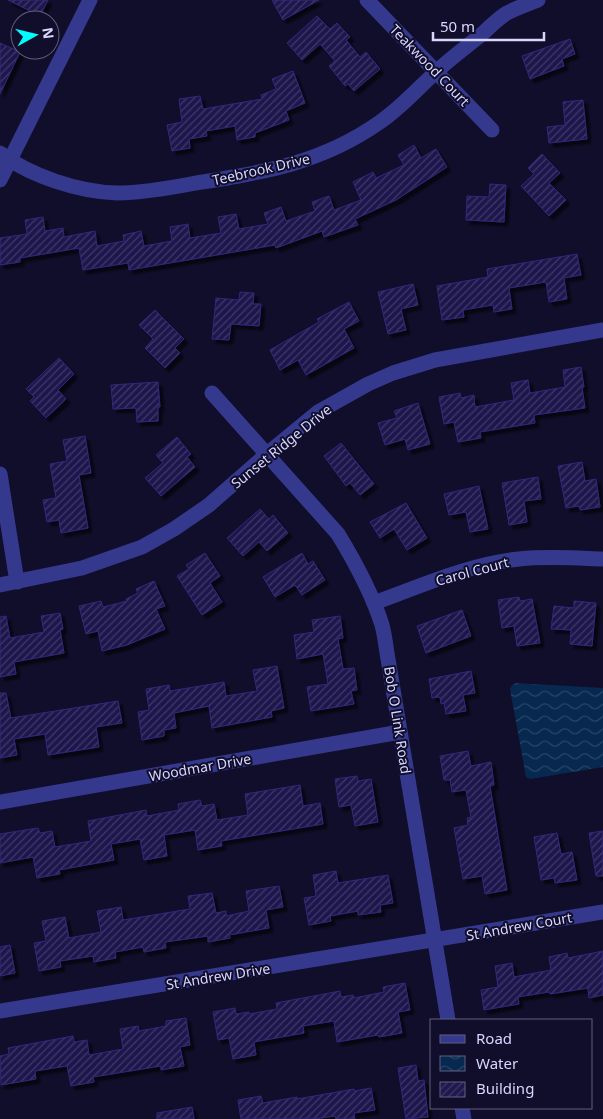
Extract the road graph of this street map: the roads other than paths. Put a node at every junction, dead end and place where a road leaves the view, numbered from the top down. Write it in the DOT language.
graph roads {
  1 [pos="90,0"];
  2 [pos="367,0"];
  3 [pos="538,0"];
  4 [pos="436,71"];
  5 [pos="492,130"];
  6 [pos="5,157"];
  7 [pos="0,180"];
  8 [pos="603,330"];
  9 [pos="212,393"];
  10 [pos="267,454"];
  11 [pos="0,474"];
  12 [pos="603,559"];
  13 [pos="17,582"];
  14 [pos="0,585"];
  15 [pos="374,603"];
  16 [pos="400,732"];
  17 [pos="0,802"];
  18 [pos="603,912"];
  19 [pos="435,940"];
  20 [pos="0,1011"];
  21 [pos="448,1019"];
  1 -- 6 [label="street"];
  2 -- 4 [label="street, Teakwood Court"];
  3 -- 4 [label="street, Teebrook Drive"];
  4 -- 5 [label="street, Teakwood Court"];
  4 -- 6 [label="street, Teebrook Drive"];
  6 -- 7 [label="street"];
  8 -- 10 [label="street, Sunset Ridge Drive"];
  9 -- 10 [label="street, Bob O Link Road"];
  10 -- 13 [label="street, Sunset Ridge Drive"];
  10 -- 15 [label="street, Bob O Link Road"];
  11 -- 13 [label="street"];
  12 -- 15 [label="street, Carol Court"];
  13 -- 14 [label="street, Sunset Ridge Drive"];
  15 -- 16 [label="street, Bob O Link Road"];
  16 -- 17 [label="street, Woodmar Drive"];
  16 -- 19 [label="street, Bob O Link Road"];
  18 -- 19 [label="street, St Andrew Court"];
  19 -- 20 [label="street, St Andrew Drive"];
  19 -- 21 [label="street, Bob O Link Road"];
}
